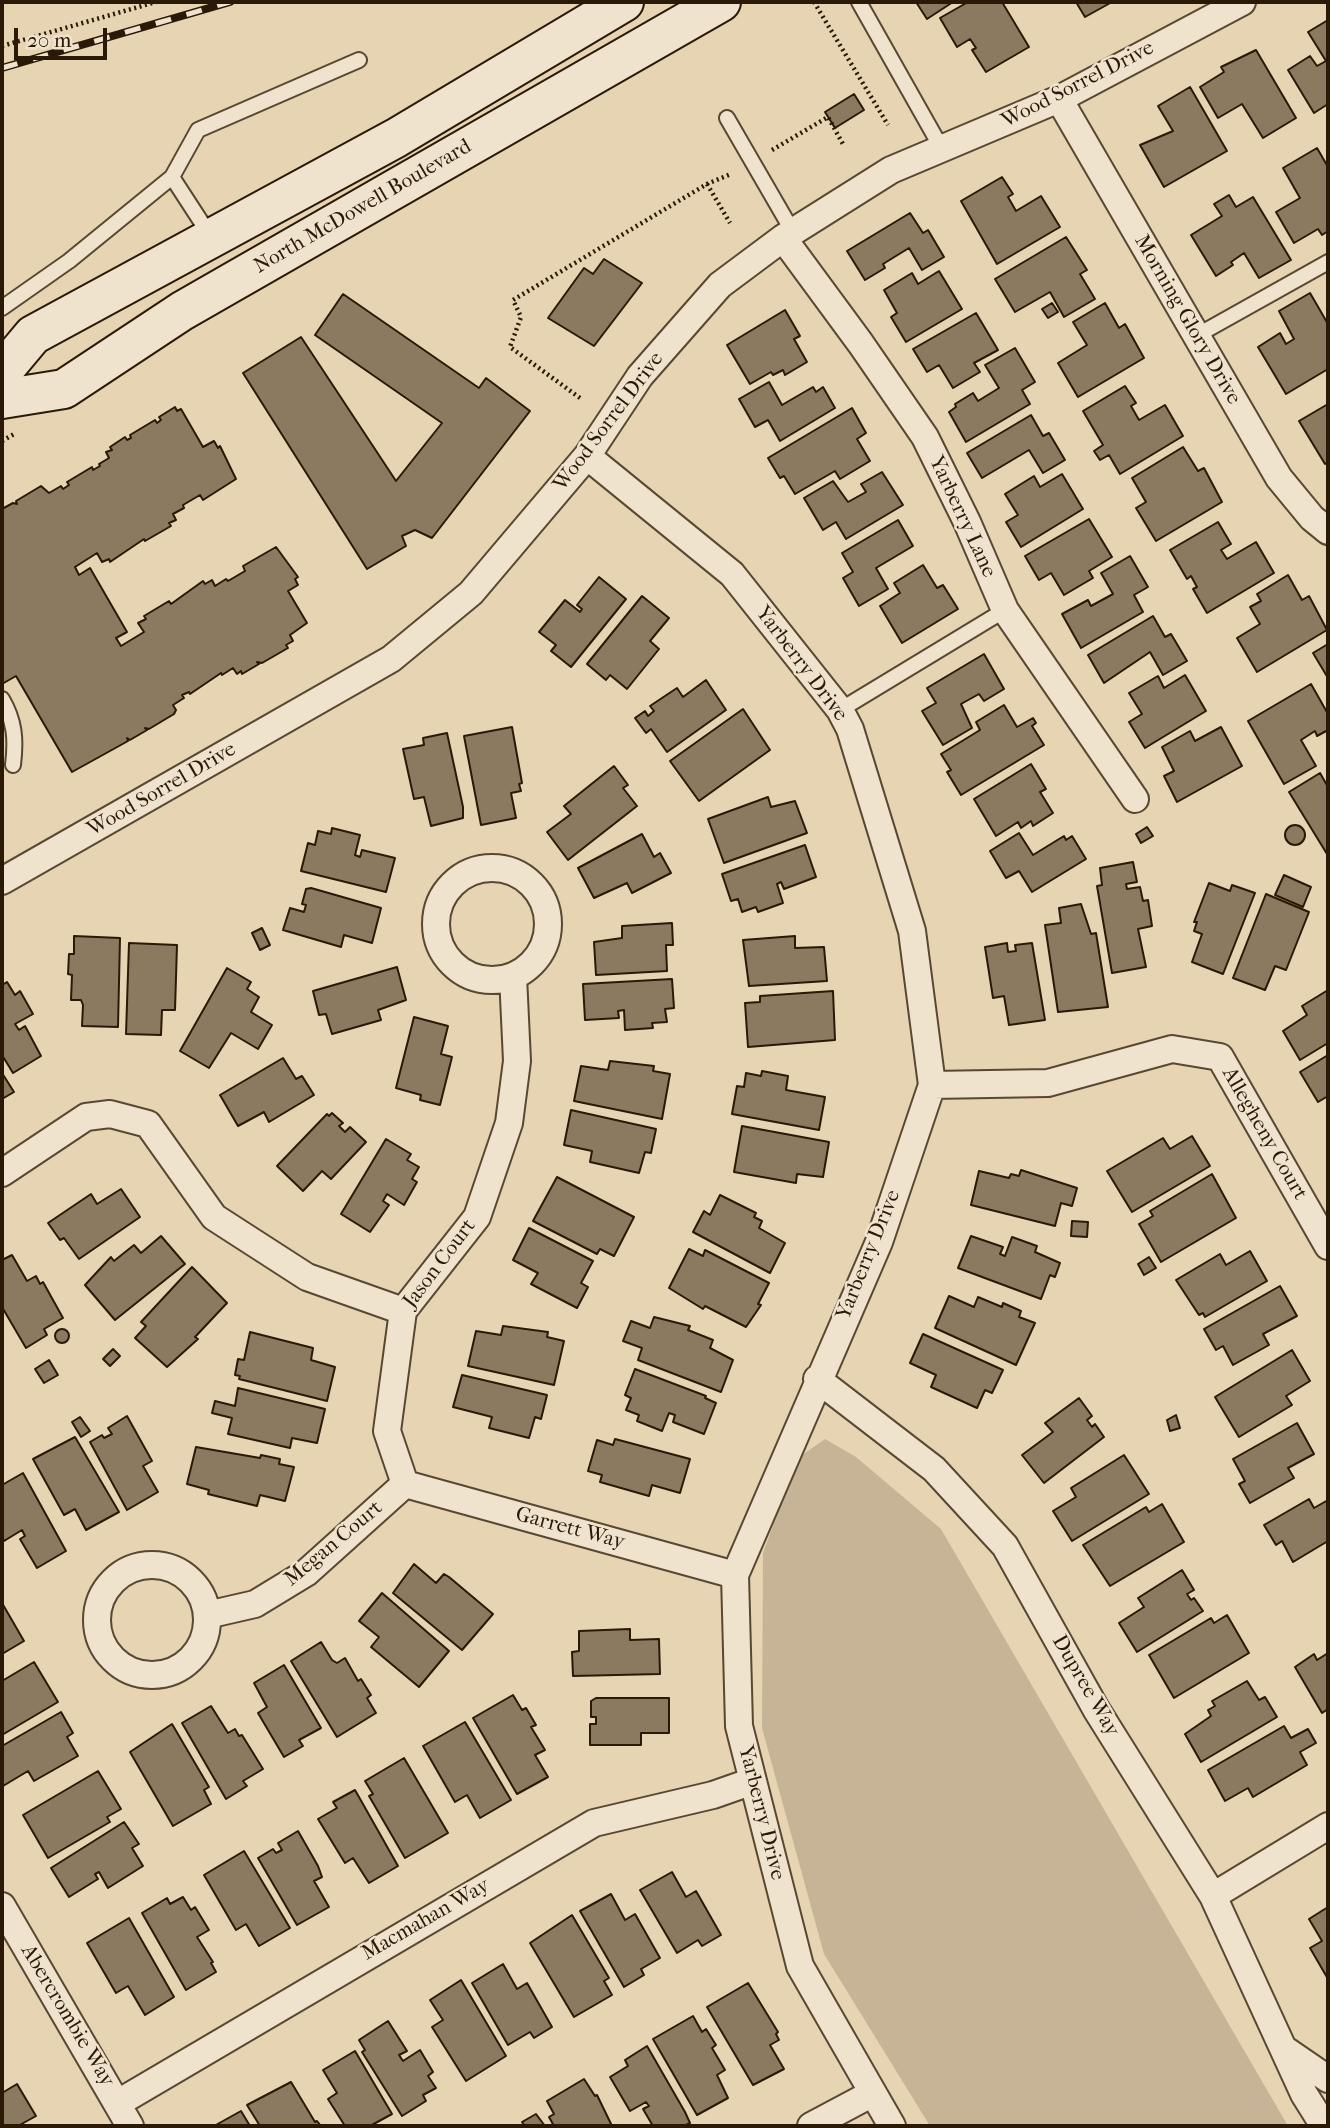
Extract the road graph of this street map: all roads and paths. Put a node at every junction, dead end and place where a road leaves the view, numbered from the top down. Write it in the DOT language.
graph roads {
  1 [pos="156,2"];
  2 [pos="624,2"];
  3 [pos="721,2"];
  4 [pos="814,2"];
  5 [pos="859,2"];
  6 [pos="1242,2"];
  7 [pos="2,46"];
  8 [pos="359,60"];
  9 [pos="1059,99"];
  10 [pos="727,118"];
  11 [pos="888,125"];
  12 [pos="844,146"];
  13 [pos="942,149"];
  14 [pos="772,150"];
  15 [pos="731,174"];
  16 [pos="172,177"];
  17 [pos="707,184"];
  18 [pos="730,223"];
  19 [pos="788,235"];
  20 [pos="212,239"];
  21 [pos="1328,262"];
  22 [pos="4,301"];
  23 [pos="1196,336"];
  24 [pos="2,372"];
  25 [pos="580,398"];
  26 [pos="2,399"];
  27 [pos="587,456"];
  28 [pos="1323,519"];
  29 [pos="1005,610"];
  30 [pos="2,699"];
  31 [pos="840,710"];
  32 [pos="13,765"];
  33 [pos="1135,799"];
  34 [pos="2,881"];
  35 [pos="513,976"];
  36 [pos="932,1085"];
  37 [pos="2,1173"];
  38 [pos="1328,1246"];
  39 [pos="402,1311"];
  40 [pos="817,1379"];
  41 [pos="405,1485"];
  42 [pos="735,1574"];
  43 [pos="207,1615"];
  44 [pos="753,1781"];
  45 [pos="1328,1826"];
  46 [pos="1213,1896"];
  47 [pos="2,1906"];
  48 [pos="1283,2048"];
  49 [pos="1328,2079"];
  50 [pos="873,2093"];
  51 [pos="124,2115"];
  52 [pos="811,2126"];
  53 [pos="892,2126"];
  54 [pos="1324,2126"];
  1 -- 7 [label="path"];
  2 -- 20 [label="main road, North McDowell Boulevard"];
  3 -- 26 [label="main road, North McDowell Boulevard"];
  4 -- 11 [label="path"];
  5 -- 13 [label="lane"];
  6 -- 9 [label="street, Wood Sorrel Drive"];
  8 -- 16 [label="lane"];
  9 -- 13 [label="street, Wood Sorrel Drive"];
  9 -- 23 [label="street, Morning Glory Drive"];
  10 -- 19 [label="lane"];
  12 -- 14 [label="path"];
  13 -- 19 [label="street, Wood Sorrel Drive"];
  15 -- 17 [label="path"];
  16 -- 20 [label="lane"];
  16 -- 22 [label="lane"];
  17 -- 18 [label="path"];
  17 -- 25 [label="path"];
  19 -- 27 [label="street, Wood Sorrel Drive"];
  19 -- 29 [label="street, Yarberry Lane"];
  20 -- 24 [label="main road, North McDowell Boulevard"];
  21 -- 23 [label="lane"];
  23 -- 28 [label="street, Morning Glory Drive"];
  27 -- 31 [label="street, Yarberry Drive"];
  27 -- 34 [label="street, Wood Sorrel Drive"];
  29 -- 31 [label="lane"];
  29 -- 33 [label="street, Yarberry Lane"];
  30 -- 32 [label="lane"];
  31 -- 36 [label="street, Yarberry Drive"];
  35 -- 35 [label="street"];
  35 -- 39 [label="street, Jason Court"];
  36 -- 38 [label="street, Allegheny Court"];
  36 -- 40 [label="street, Yarberry Drive"];
  37 -- 39 [label="street"];
  39 -- 41 [label="street, Jason Court"];
  40 -- 42 [label="street, Yarberry Drive"];
  40 -- 46 [label="street, Dupree Way"];
  41 -- 42 [label="street, Garrett Way"];
  41 -- 43 [label="street, Megan Court"];
  42 -- 44 [label="street, Yarberry Drive"];
  43 -- 43 [label="street"];
  44 -- 50 [label="street, Yarberry Drive"];
  44 -- 51 [label="street, Macmahan Way"];
  45 -- 46 [label="street"];
  46 -- 48 [label="street, Dupree Way"];
  47 -- 51 [label="street, Abercrombie Way"];
  48 -- 49 [label="street"];
  48 -- 54 [label="street, Dupree Way"];
  50 -- 52 [label="street"];
  50 -- 53 [label="street, Yarberry Drive"];
}
